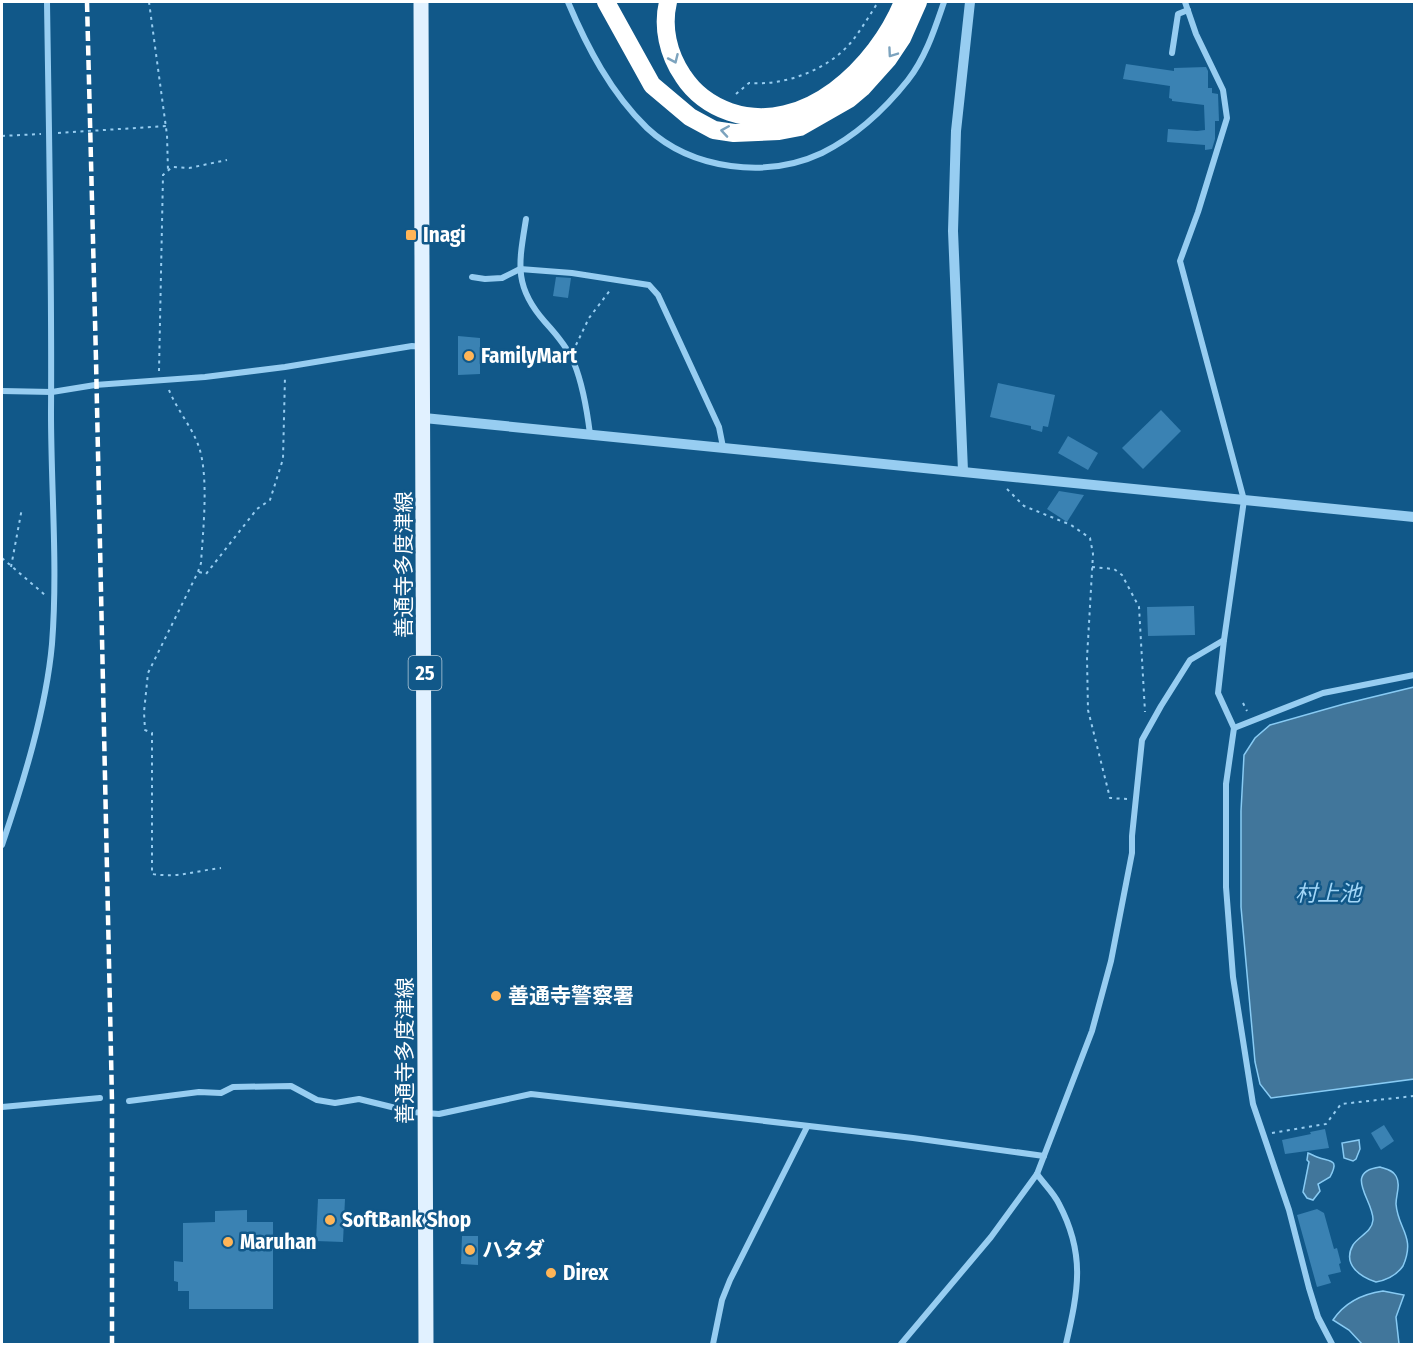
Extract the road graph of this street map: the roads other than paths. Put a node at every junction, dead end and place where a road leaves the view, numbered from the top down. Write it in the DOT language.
graph roads {
  1 [pos="47,2"];
  2 [pos="422,2"];
  3 [pos="568,2"];
  4 [pos="606,2"];
  5 [pos="668,2"];
  6 [pos="903,2"];
  7 [pos="918,2"];
  8 [pos="944,2"];
  9 [pos="970,2"];
  10 [pos="1185,2"];
  11 [pos="1188,10"];
  12 [pos="1172,53"];
  13 [pos="526,219"];
  14 [pos="520,269"];
  15 [pos="472,277"];
  16 [pos="422,347"];
  17 [pos="2,391"];
  18 [pos="52,392"];
  19 [pos="424,418"];
  20 [pos="590,434"];
  21 [pos="723,447"];
  22 [pos="963,471"];
  23 [pos="1244,500"];
  24 [pos="1414,517"];
  25 [pos="1224,640"];
  26 [pos="1414,675"];
  27 [pos="1234,728"];
  28 [pos="2,845"];
  29 [pos="100,1098"];
  30 [pos="129,1101"];
  31 [pos="2,1107"];
  32 [pos="426,1113"];
  33 [pos="807,1127"];
  34 [pos="1044,1156"];
  35 [pos="1037,1174"];
  36 [pos="426,1344"];
  37 [pos="713,1344"];
  38 [pos="901,1344"];
  39 [pos="1066,1344"];
  40 [pos="1332,1344"];
  1 -- 18 [label="street"];
  2 -- 16 [label="main road, 善通寺多度津線 / 25"];
  3 -- 8 [label="street"];
  7 -- 4 [label="highway, one-way"];
  5 -- 6 [label="highway, one-way"];
  9 -- 22 [label="street"];
  10 -- 11 [label="street"];
  11 -- 12 [label="street"];
  11 -- 23 [label="street"];
  13 -- 14 [label="street"];
  14 -- 15 [label="street"];
  14 -- 20 [label="street"];
  14 -- 21 [label="street"];
  16 -- 18 [label="street"];
  16 -- 19 [label="main road, 善通寺多度津線 / 25"];
  17 -- 18 [label="street"];
  18 -- 28 [label="street"];
  19 -- 20 [label="street"];
  19 -- 32 [label="main road, 善通寺多度津線 / 25"];
  20 -- 21 [label="street"];
  21 -- 22 [label="street"];
  22 -- 23 [label="street"];
  23 -- 24 [label="street"];
  23 -- 25 [label="street"];
  25 -- 27 [label="street"];
  25 -- 34 [label="street"];
  26 -- 27 [label="street"];
  27 -- 40 [label="street"];
  29 -- 31 [label="street"];
  30 -- 32 [label="street"];
  32 -- 33 [label="street"];
  32 -- 36 [label="main road, 善通寺多度津線 / 25"];
  33 -- 34 [label="street"];
  33 -- 37 [label="street"];
  34 -- 35 [label="street"];
  35 -- 38 [label="street"];
  35 -- 39 [label="street"];
}
